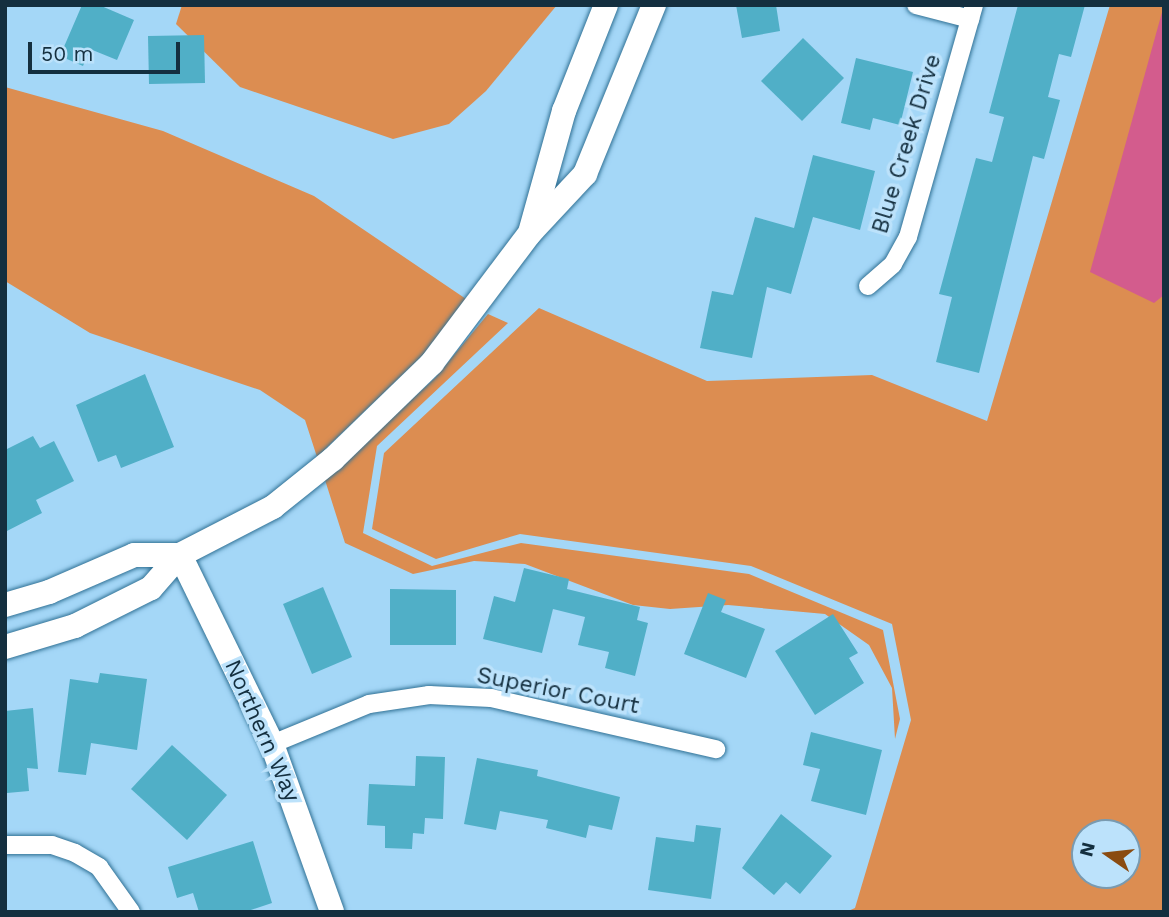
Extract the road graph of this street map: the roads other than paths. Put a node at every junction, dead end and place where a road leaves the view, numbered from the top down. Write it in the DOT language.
graph roads {
  1 [pos="606,5"];
  2 [pos="654,5"];
  3 [pos="916,5"];
  4 [pos="972,12"];
  5 [pos="530,233"];
  6 [pos="868,286"];
  7 [pos="180,555"];
  8 [pos="5,605"];
  9 [pos="5,647"];
  10 [pos="272,744"];
  11 [pos="716,749"];
  12 [pos="5,845"];
  13 [pos="131,912"];
  14 [pos="332,912"];
  1 -- 5 [label="street"];
  2 -- 5 [label="street"];
  3 -- 4 [label="street"];
  4 -- 6 [label="street, Blue Creek Drive"];
  5 -- 7 [label="street"];
  7 -- 8 [label="street"];
  7 -- 9 [label="street"];
  7 -- 10 [label="street, Northern Way"];
  10 -- 11 [label="street, Superior Court"];
  10 -- 14 [label="street, Northern Way"];
  12 -- 13 [label="street"];
}
